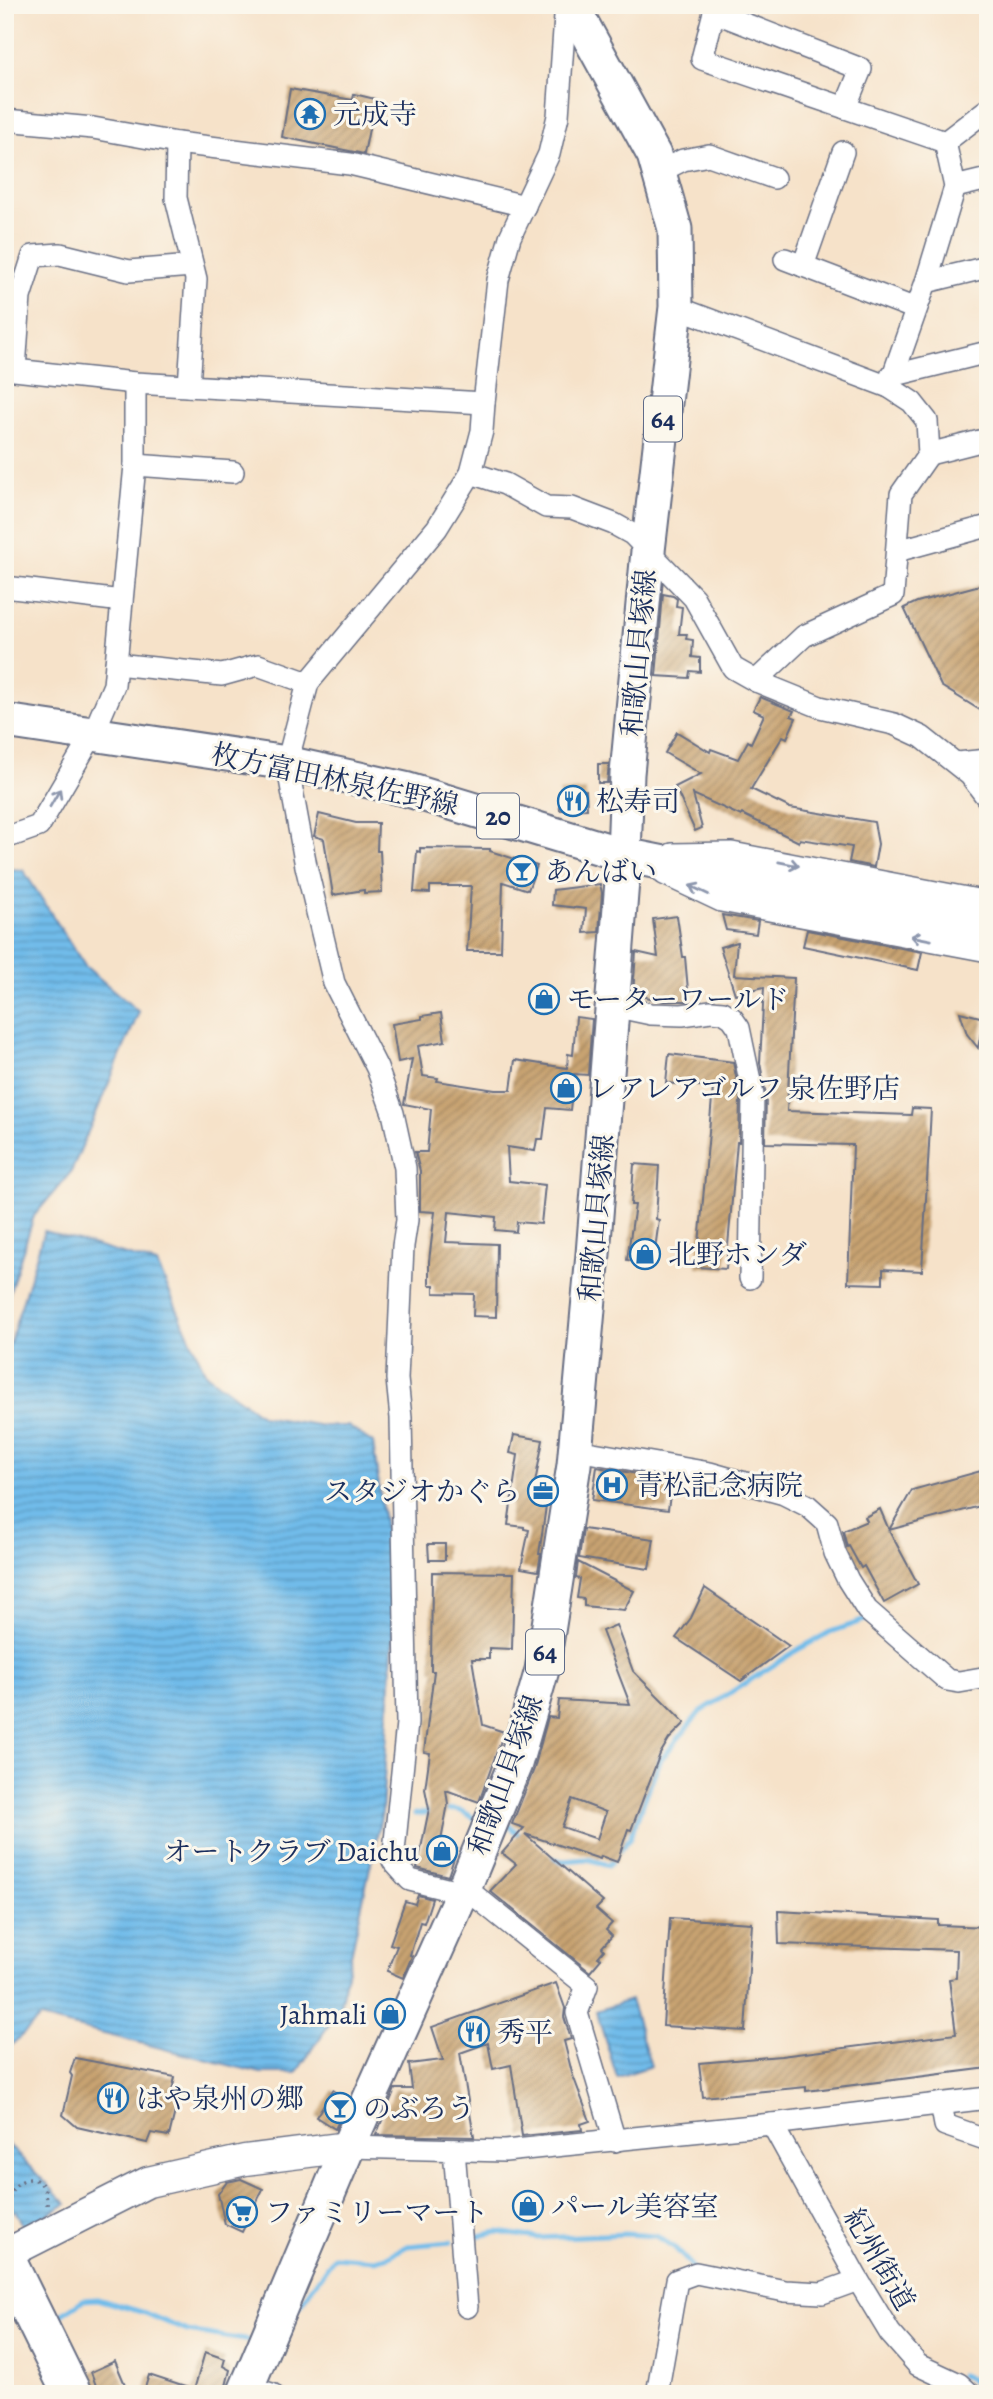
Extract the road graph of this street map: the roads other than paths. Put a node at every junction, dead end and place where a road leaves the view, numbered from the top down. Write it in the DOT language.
graph roads {
  1 [pos="570,5"];
  2 [pos="575,5"];
  3 [pos="713,8"];
  4 [pos="845,108"];
  5 [pos="988,109"];
  6 [pos="5,120"];
  7 [pos="944,142"];
  8 [pos="177,143"];
  9 [pos="843,152"];
  10 [pos="659,172"];
  11 [pos="774,178"];
  12 [pos="988,180"];
  13 [pos="955,187"];
  14 [pos="525,206"];
  15 [pos="192,266"];
  16 [pos="988,267"];
  17 [pos="926,282"];
  18 [pos="676,307"];
  19 [pos="916,309"];
  20 [pos="988,352"];
  21 [pos="10,369"];
  22 [pos="890,382"];
  23 [pos="135,383"];
  24 [pos="189,386"];
  25 [pos="484,403"];
  26 [pos="988,439"];
  27 [pos="929,454"];
  28 [pos="135,465"];
  29 [pos="233,472"];
  30 [pos="471,473"];
  31 [pos="988,526"];
  32 [pos="648,551"];
  33 [pos="897,551"];
  34 [pos="5,587"];
  35 [pos="122,601"];
  36 [pos="116,664"];
  37 [pos="756,681"];
  38 [pos="308,682"];
  39 [pos="5,721"];
  40 [pos="93,734"];
  41 [pos="988,760"];
  42 [pos="287,763"];
  43 [pos="957,763"];
  44 [pos="988,799"];
  45 [pos="5,838"];
  46 [pos="624,855"];
  47 [pos="988,902"];
  48 [pos="988,928"];
  49 [pos="988,951"];
  50 [pos="613,1006"];
  51 [pos="750,1279"];
  52 [pos="576,1450"];
  53 [pos="988,1677"];
  54 [pos="463,1890"];
  55 [pos="988,2098"];
  56 [pos="941,2104"];
  57 [pos="772,2124"];
  58 [pos="988,2140"];
  59 [pos="615,2141"];
  60 [pos="348,2147"];
  61 [pos="454,2150"];
  62 [pos="5,2258"];
  63 [pos="858,2280"];
  64 [pos="467,2306"];
  65 [pos="5,2315"];
  66 [pos="254,2391"];
  67 [pos="44,2394"];
  68 [pos="72,2394"];
  69 [pos="657,2394"];
  70 [pos="970,2394"];
  1 -- 14 [label="street"];
  2 -- 10 [label="main road, 和歌山貝塚線 / 64"];
  3 -- 4 [label="street"];
  3 -- 4 [label="street"];
  4 -- 7 [label="street"];
  5 -- 7 [label="street"];
  6 -- 8 [label="street"];
  7 -- 13 [label="street"];
  8 -- 14 [label="street"];
  8 -- 15 [label="street"];
  9 -- 19 [label="street"];
  10 -- 11 [label="street"];
  10 -- 18 [label="main road, 和歌山貝塚線 / 64"];
  12 -- 13 [label="street"];
  13 -- 17 [label="street"];
  14 -- 25 [label="street"];
  15 -- 21 [label="street"];
  15 -- 24 [label="street"];
  16 -- 17 [label="street"];
  17 -- 19 [label="street"];
  18 -- 22 [label="street"];
  18 -- 32 [label="main road, 和歌山貝塚線 / 64"];
  19 -- 22 [label="street"];
  20 -- 22 [label="street"];
  21 -- 23 [label="street"];
  22 -- 27 [label="street"];
  23 -- 24 [label="street"];
  23 -- 28 [label="street"];
  24 -- 25 [label="street"];
  25 -- 30 [label="street"];
  26 -- 27 [label="street"];
  27 -- 33 [label="street"];
  28 -- 29 [label="street"];
  28 -- 35 [label="street"];
  30 -- 32 [label="street"];
  30 -- 38 [label="street"];
  31 -- 33 [label="street"];
  32 -- 37 [label="street"];
  32 -- 46 [label="main road, 和歌山貝塚線 / 64"];
  33 -- 37 [label="street"];
  34 -- 35 [label="street"];
  35 -- 36 [label="street"];
  36 -- 38 [label="street"];
  36 -- 40 [label="street"];
  37 -- 43 [label="street"];
  38 -- 42 [label="street"];
  39 -- 40 [label="main road, 枚方富田林泉佐野線 / 20"];
  40 -- 42 [label="main road, 枚方富田林泉佐野線 / 20"];
  45 -- 40 [label="street, one-way"];
  41 -- 43 [label="street"];
  42 -- 46 [label="main road, 枚方富田林泉佐野線 / 20"];
  42 -- 54 [label="street"];
  43 -- 44 [label="street"];
  46 -- 47 [label="street, one-way"];
  46 -- 48 [label="main road, 枚方富田林泉佐野線 / 20"];
  49 -- 46 [label="street, one-way"];
  46 -- 50 [label="main road, 和歌山貝塚線 / 64"];
  50 -- 51 [label="street"];
  50 -- 52 [label="main road, 和歌山貝塚線 / 64"];
  52 -- 53 [label="street"];
  52 -- 54 [label="main road, 和歌山貝塚線 / 64"];
  54 -- 59 [label="street"];
  54 -- 60 [label="main road, 和歌山貝塚線 / 64"];
  55 -- 56 [label="street"];
  56 -- 57 [label="street"];
  56 -- 58 [label="street"];
  57 -- 59 [label="street"];
  57 -- 63 [label="street, 紀州街道"];
  59 -- 61 [label="street"];
  60 -- 61 [label="street"];
  60 -- 62 [label="street"];
  60 -- 66 [label="main road, 和歌山貝塚線 / 64"];
  61 -- 64 [label="street"];
  62 -- 68 [label="highway"];
  63 -- 69 [label="street"];
  63 -- 70 [label="street, 紀州街道"];
  65 -- 67 [label="highway"];
}
